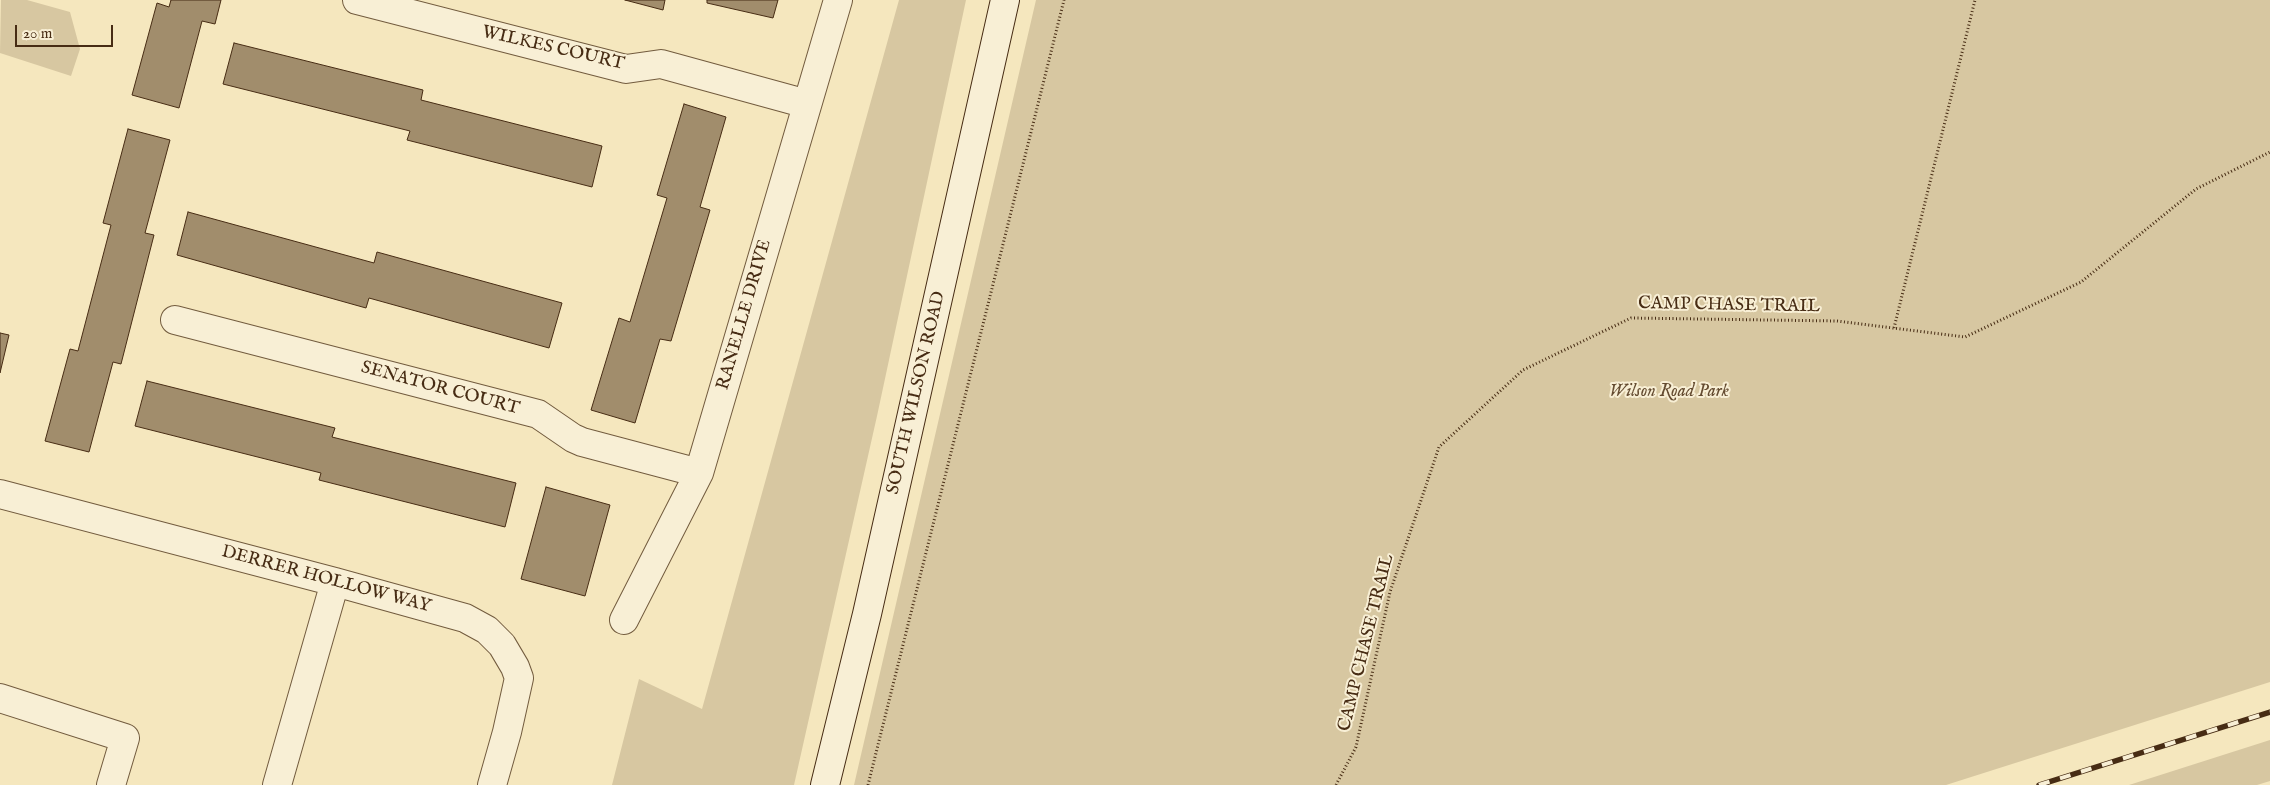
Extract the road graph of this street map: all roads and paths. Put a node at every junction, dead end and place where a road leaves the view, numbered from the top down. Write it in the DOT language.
graph roads {
  1 [pos="357,0"];
  2 [pos="838,0"];
  3 [pos="1005,0"];
  4 [pos="1064,0"];
  5 [pos="1975,0"];
  6 [pos="807,104"];
  7 [pos="2270,152"];
  8 [pos="174,320"];
  9 [pos="1894,328"];
  10 [pos="699,472"];
  11 [pos="0,494"];
  12 [pos="335,582"];
  13 [pos="624,620"];
  14 [pos="0,698"];
  15 [pos="111,785"];
  16 [pos="277,785"];
  17 [pos="492,785"];
  18 [pos="826,785"];
  19 [pos="868,785"];
  20 [pos="1336,785"];
  1 -- 6 [label="street, WILKES COURT"];
  2 -- 6 [label="street, RANELLE DRIVE"];
  3 -- 18 [label="street, SOUTH WILSON ROAD"];
  4 -- 19 [label="path"];
  5 -- 9 [label="path"];
  6 -- 10 [label="street, RANELLE DRIVE"];
  7 -- 9 [label="path, CAMP CHASE TRAIL"];
  8 -- 10 [label="street, SENATOR COURT"];
  9 -- 20 [label="path, CAMP CHASE TRAIL"];
  10 -- 13 [label="street, RANELLE DRIVE"];
  11 -- 12 [label="street, DERRER HOLLOW WAY"];
  12 -- 16 [label="street"];
  12 -- 17 [label="street, DERRER HOLLOW WAY"];
  14 -- 15 [label="street"];
}
